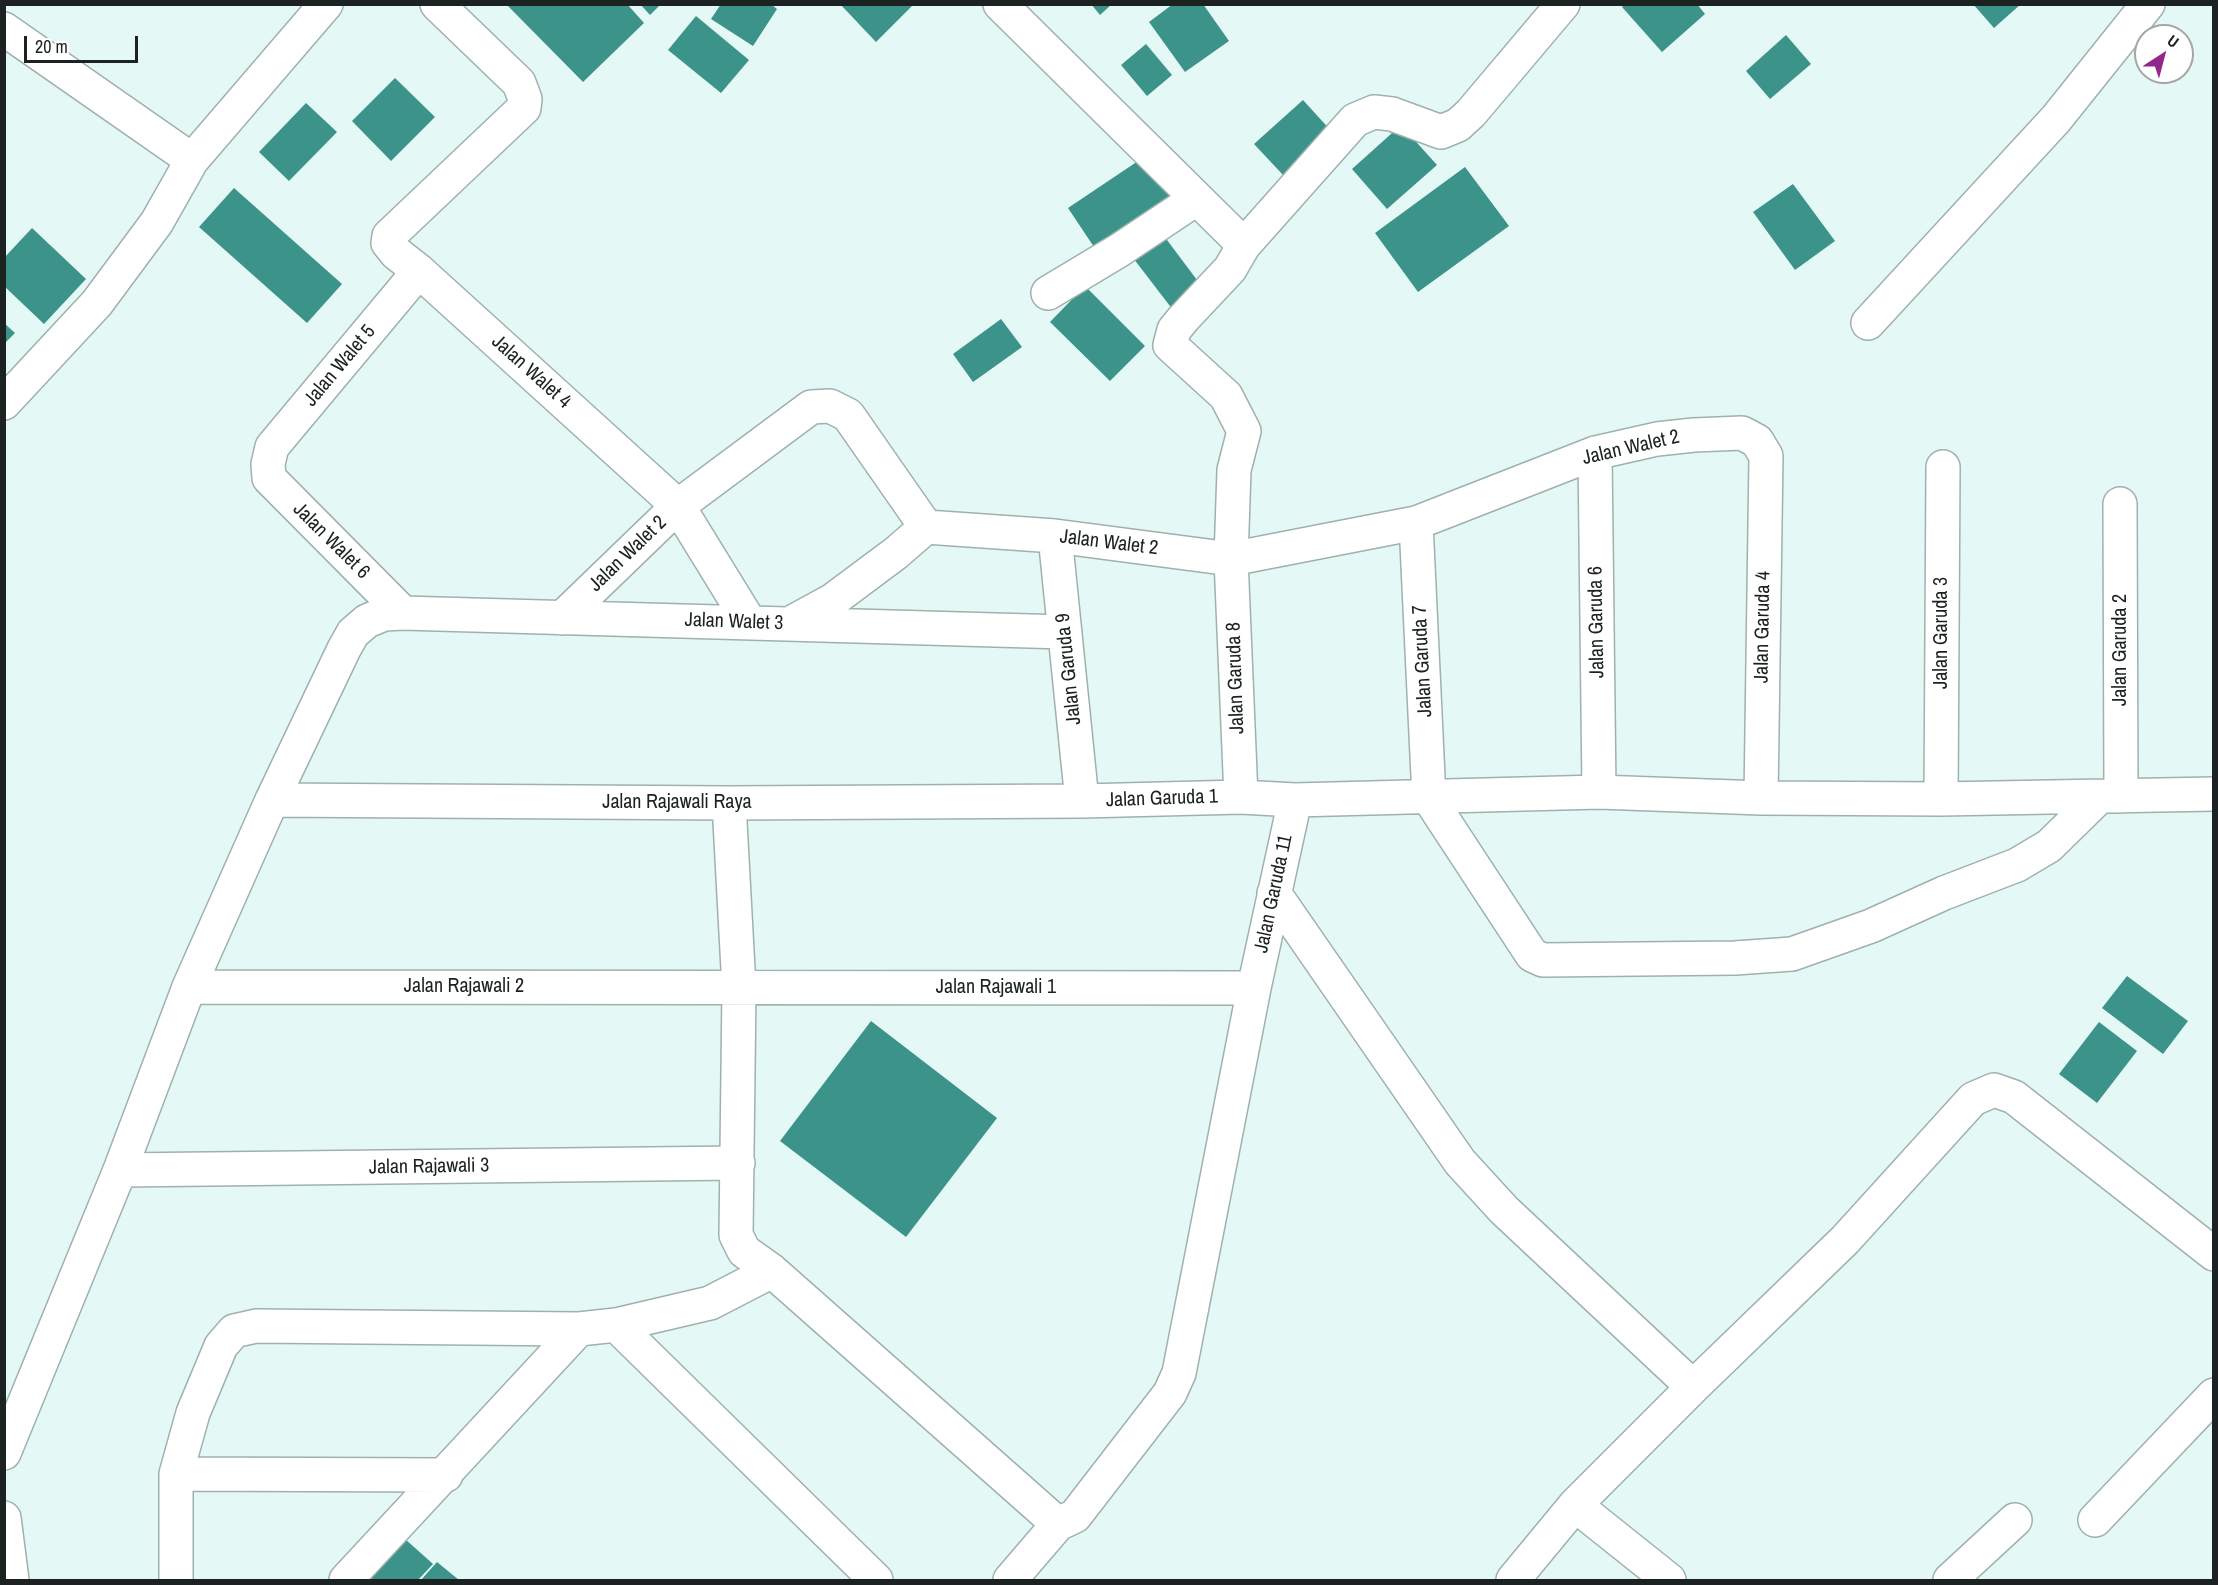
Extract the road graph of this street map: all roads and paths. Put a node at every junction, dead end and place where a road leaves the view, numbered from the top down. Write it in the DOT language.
graph roads {
  1 [pos="326,4"];
  2 [pos="437,4"];
  3 [pos="1000,4"];
  4 [pos="1563,4"];
  5 [pos="2148,4"];
  6 [pos="4,29"];
  7 [pos="192,160"];
  8 [pos="1196,199"];
  9 [pos="1244,245"];
  10 [pos="419,271"];
  11 [pos="1048,293"];
  12 [pos="1868,323"];
  13 [pos="4,403"];
  14 [pos="1595,453"];
  15 [pos="1766,456"];
  16 [pos="268,464"];
  17 [pos="1943,467"];
  18 [pos="2120,504"];
  19 [pos="678,506"];
  20 [pos="1416,524"];
  21 [pos="926,527"];
  22 [pos="1055,536"];
  23 [pos="1231,559"];
  24 [pos="403,613"];
  25 [pos="562,618"];
  26 [pos="750,623"];
  27 [pos="789,624"];
  28 [pos="1065,632"];
  29 [pos="1599,792"];
  30 [pos="2214,794"];
  31 [pos="1241,797"];
  32 [pos="2110,797"];
  33 [pos="1429,798"];
  34 [pos="1761,798"];
  35 [pos="272,800"];
  36 [pos="1941,800"];
  37 [pos="1082,801"];
  38 [pos="1294,801"];
  39 [pos="729,803"];
  40 [pos="1274,893"];
  41 [pos="189,987"];
  42 [pos="739,988"];
  43 [pos="1254,988"];
  44 [pos="738,1164"];
  45 [pos="120,1170"];
  46 [pos="2214,1254"];
  47 [pos="772,1271"];
  48 [pos="616,1325"];
  49 [pos="579,1329"];
  50 [pos="1692,1387"];
  51 [pos="2214,1395"];
  52 [pos="4,1453"];
  53 [pos="176,1474"];
  54 [pos="446,1475"];
  55 [pos="1575,1505"];
  56 [pos="4,1518"];
  57 [pos="2015,1520"];
  58 [pos="2095,1520"];
  59 [pos="1058,1524"];
  60 [pos="12,1581"];
  61 [pos="176,1581"];
  62 [pos="346,1581"];
  63 [pos="876,1581"];
  64 [pos="1010,1581"];
  65 [pos="1513,1581"];
  66 [pos="1669,1581"];
  67 [pos="1950,1581"];
  1 -- 7 [label="street"];
  2 -- 10 [label="street, Jalan Walet 4"];
  3 -- 8 [label="street"];
  4 -- 9 [label="street"];
  5 -- 12 [label="street"];
  6 -- 7 [label="street"];
  7 -- 13 [label="street"];
  8 -- 9 [label="street"];
  8 -- 11 [label="street"];
  9 -- 23 [label="street, Jalan Garuda 8"];
  10 -- 16 [label="street, Jalan Walet 5"];
  10 -- 19 [label="street, Jalan Walet 4"];
  14 -- 15 [label="street, Jalan Walet 2"];
  14 -- 20 [label="street, Jalan Walet 2"];
  14 -- 29 [label="street, Jalan Garuda 6"];
  15 -- 34 [label="street, Jalan Garuda 4"];
  16 -- 24 [label="street, Jalan Walet 6"];
  17 -- 36 [label="street, Jalan Garuda 3"];
  18 -- 32 [label="street, Jalan Garuda 2"];
  19 -- 21 [label="street, Jalan Walet 2"];
  19 -- 25 [label="street, Jalan Walet 2"];
  19 -- 26 [label="street, Jalan Walet 4"];
  20 -- 23 [label="street, Jalan Walet 2"];
  20 -- 33 [label="street, Jalan Garuda 7"];
  21 -- 22 [label="street, Jalan Walet 2"];
  21 -- 27 [label="street"];
  22 -- 23 [label="street, Jalan Walet 2"];
  22 -- 28 [label="street, Jalan Garuda 9"];
  23 -- 31 [label="street, Jalan Garuda 8"];
  24 -- 25 [label="street, Jalan Walet 3"];
  24 -- 35 [label="street, Jalan Walet 3"];
  25 -- 26 [label="street, Jalan Walet 3"];
  26 -- 27 [label="street, Jalan Walet 3"];
  27 -- 28 [label="street, Jalan Walet 3"];
  28 -- 37 [label="street, Jalan Garuda 9"];
  29 -- 33 [label="street, Jalan Garuda 1"];
  29 -- 34 [label="street, Jalan Garuda 1"];
  30 -- 32 [label="street, Jalan Garuda 1"];
  31 -- 37 [label="street, Jalan Garuda 1"];
  31 -- 38 [label="street, Jalan Garuda 1"];
  32 -- 33 [label="street"];
  32 -- 36 [label="street, Jalan Garuda 1"];
  33 -- 38 [label="street, Jalan Garuda 1"];
  34 -- 36 [label="street, Jalan Garuda 1"];
  35 -- 39 [label="street, Jalan Rajawali Raya"];
  35 -- 41 [label="street, Jalan Walet 3"];
  37 -- 39 [label="street, Jalan Rajawali Raya"];
  38 -- 40 [label="street, Jalan Garuda 11"];
  39 -- 42 [label="street"];
  40 -- 43 [label="street, Jalan Garuda 11"];
  40 -- 50 [label="street"];
  41 -- 42 [label="street, Jalan Rajawali 2"];
  41 -- 45 [label="street, Jalan Walet 3"];
  42 -- 43 [label="street, Jalan Rajawali 1"];
  42 -- 44 [label="street"];
  43 -- 59 [label="street, Jalan Garuda 11"];
  44 -- 45 [label="street, Jalan Rajawali 3"];
  44 -- 47 [label="street"];
  45 -- 52 [label="street, Jalan Walet 3"];
  46 -- 50 [label="street"];
  47 -- 48 [label="street"];
  47 -- 59 [label="street"];
  48 -- 49 [label="street"];
  48 -- 63 [label="street"];
  49 -- 53 [label="street"];
  49 -- 54 [label="street"];
  50 -- 55 [label="street"];
  51 -- 58 [label="street"];
  53 -- 54 [label="street"];
  53 -- 61 [label="street"];
  54 -- 62 [label="street"];
  55 -- 65 [label="street"];
  55 -- 66 [label="street"];
  56 -- 60 [label="street"];
  57 -- 67 [label="street"];
  59 -- 64 [label="street, Jalan Garuda 11"];
}
